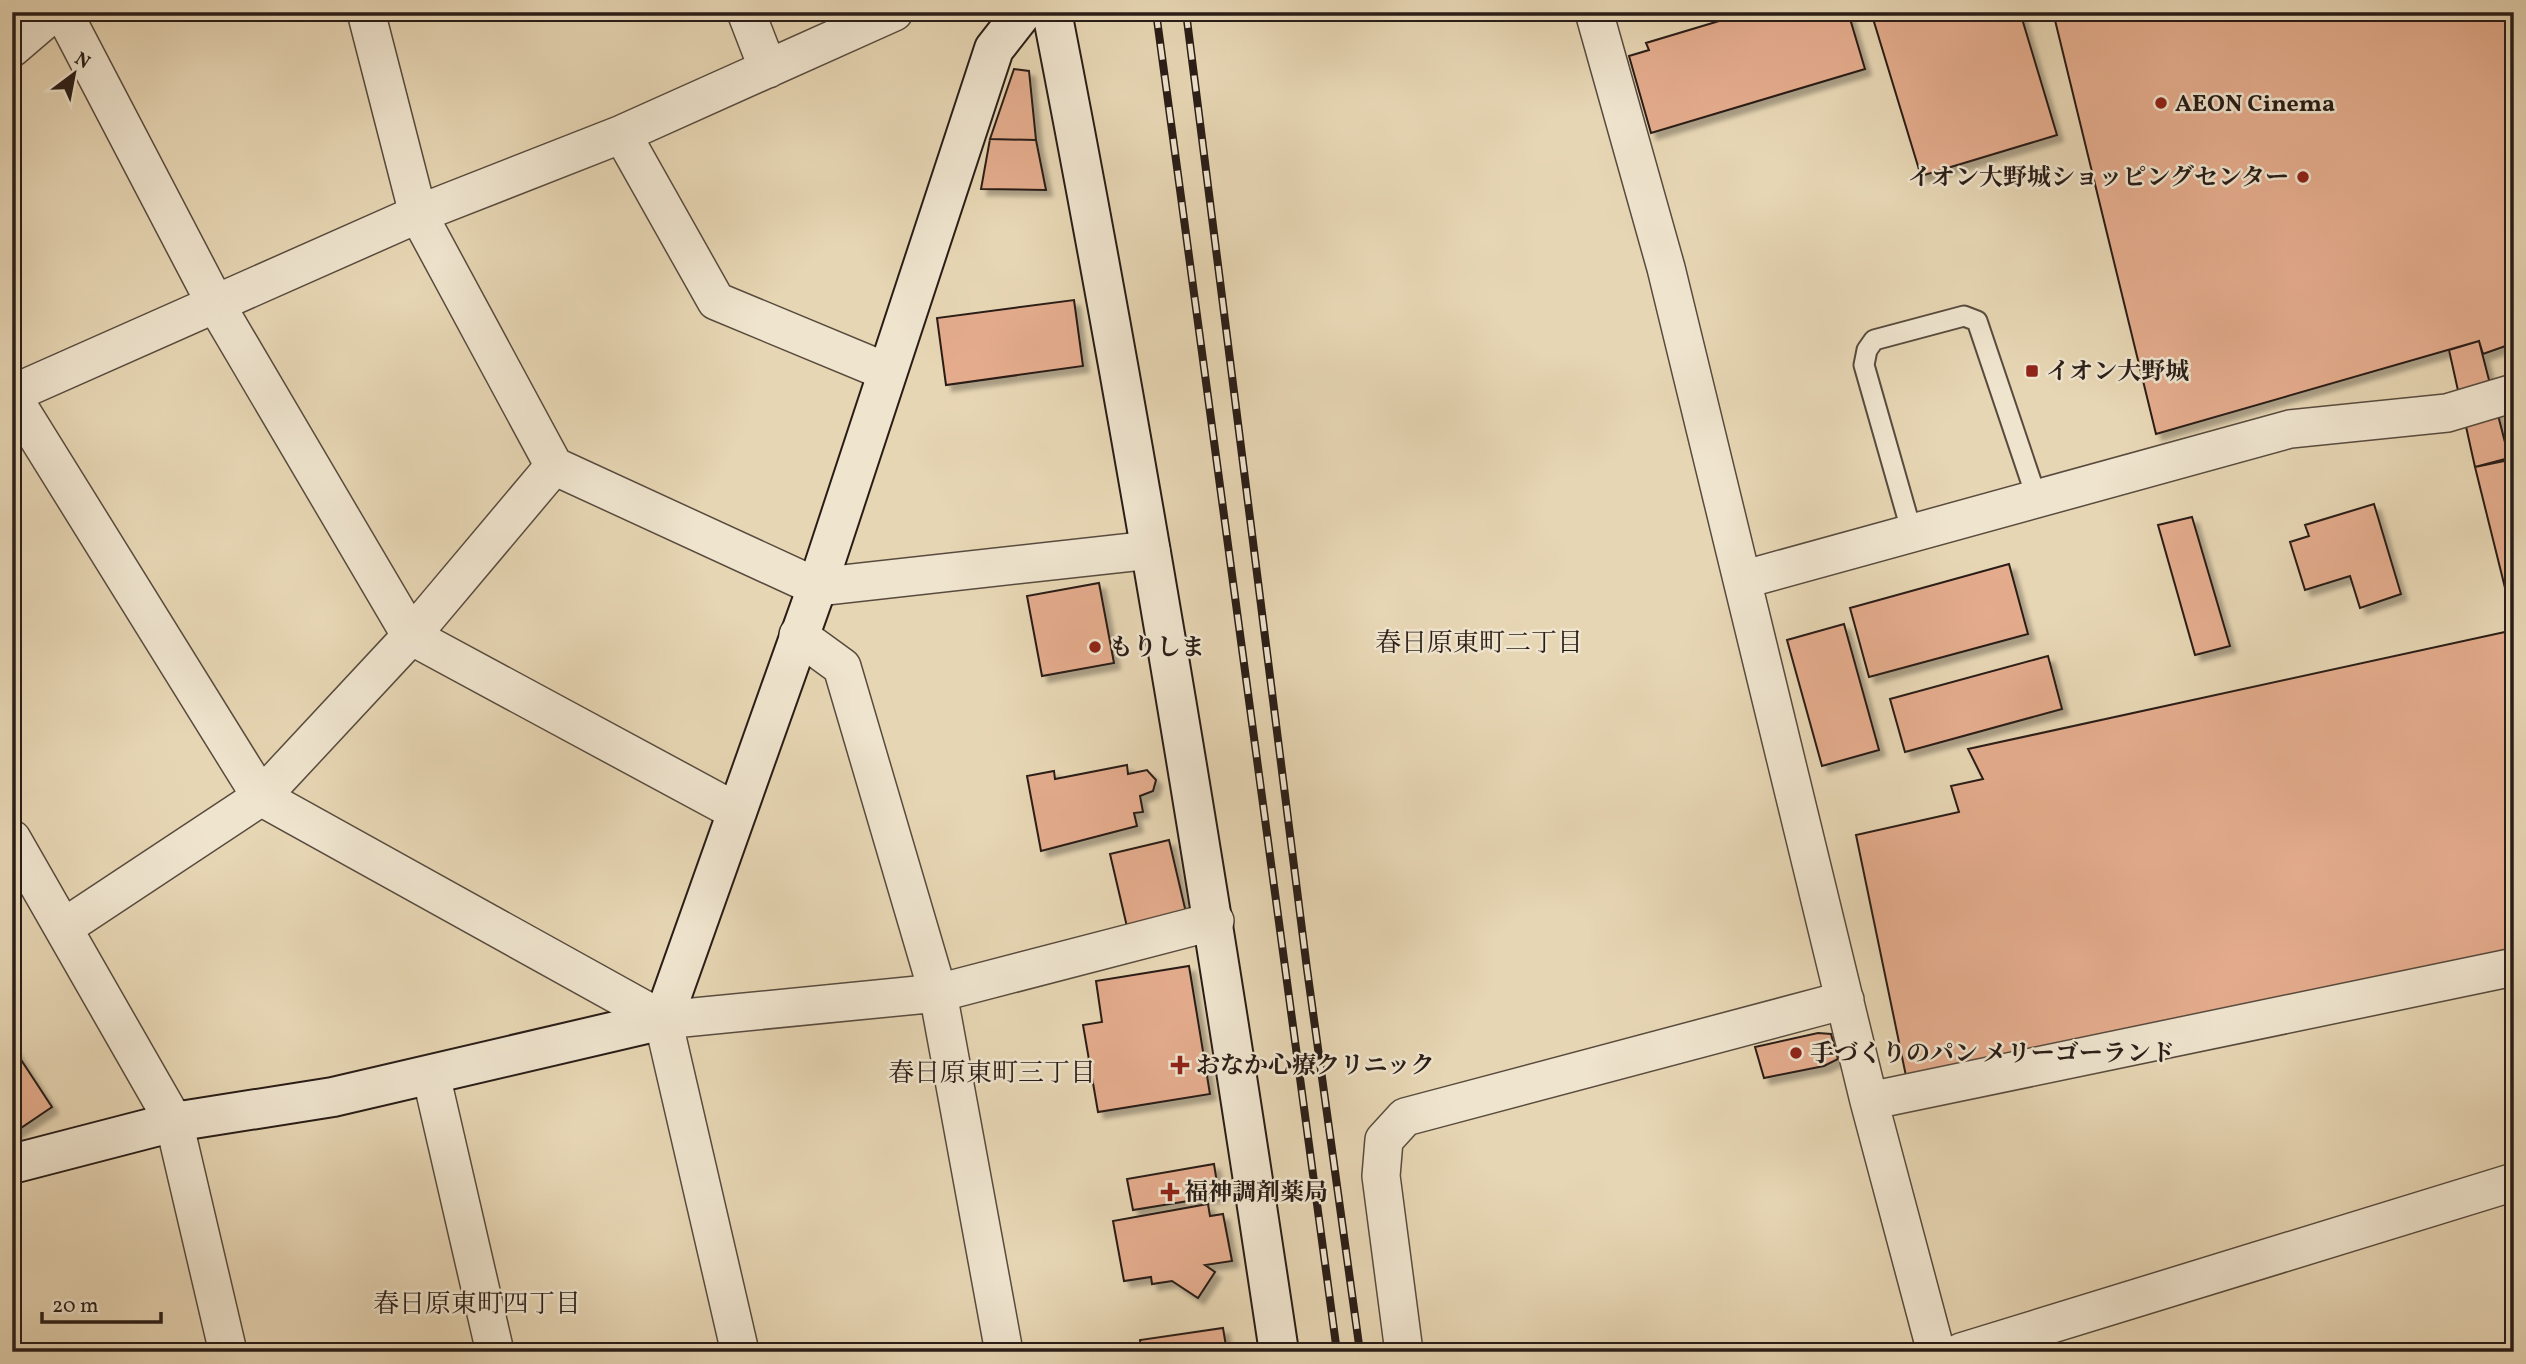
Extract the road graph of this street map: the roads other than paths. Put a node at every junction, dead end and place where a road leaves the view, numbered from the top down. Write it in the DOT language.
graph roads {
  1 [pos="54,12"];
  2 [pos="63,12"];
  3 [pos="366,12"];
  4 [pos="746,12"];
  5 [pos="894,12"];
  6 [pos="1023,12"];
  7 [pos="1052,12"];
  8 [pos="1594,12"];
  9 [pos="12,48"];
  10 [pos="768,69"];
  11 [pos="622,134"];
  12 [pos="418,215"];
  13 [pos="215,303"];
  14 [pos="887,372"];
  15 [pos="2514,393"];
  16 [pos="12,395"];
  17 [pos="554,466"];
  18 [pos="2037,499"];
  19 [pos="1912,533"];
  20 [pos="1151,550"];
  21 [pos="1742,580"];
  22 [pos="817,587"];
  23 [pos="798,635"];
  24 [pos="411,636"];
  25 [pos="261,797"];
  26 [pos="737,812"];
  27 [pos="12,839"];
  28 [pos="1215,921"];
  29 [pos="63,928"];
  30 [pos="2514,967"];
  31 [pos="938,993"];
  32 [pos="1845,1000"];
  33 [pos="663,1020"];
  34 [pos="431,1075"];
  35 [pos="1868,1101"];
  36 [pos="174,1122"];
  37 [pos="12,1164"];
  38 [pos="2514,1182"];
  39 [pos="228,1352"];
  40 [pos="495,1352"];
  41 [pos="740,1352"];
  42 [pos="1004,1352"];
  43 [pos="1279,1352"];
  44 [pos="1404,1352"];
  45 [pos="1936,1352"];
  46 [pos="1961,1352"];
  1 -- 9 [label="street"];
  2 -- 13 [label="street"];
  3 -- 12 [label="street"];
  4 -- 10 [label="street"];
  5 -- 10 [label="street"];
  6 -- 14 [label="street"];
  7 -- 20 [label="street"];
  8 -- 21 [label="street"];
  10 -- 11 [label="street"];
  11 -- 12 [label="street"];
  11 -- 14 [label="street"];
  12 -- 13 [label="street"];
  12 -- 17 [label="street"];
  13 -- 16 [label="street"];
  13 -- 24 [label="street"];
  14 -- 22 [label="street"];
  15 -- 18 [label="street"];
  16 -- 25 [label="street"];
  17 -- 22 [label="street"];
  17 -- 24 [label="street"];
  18 -- 19 [label="street"];
  18 -- 19 [label="lane"];
  19 -- 21 [label="street"];
  20 -- 22 [label="street"];
  20 -- 28 [label="street"];
  21 -- 32 [label="street"];
  22 -- 23 [label="street"];
  23 -- 26 [label="street"];
  23 -- 31 [label="street"];
  24 -- 25 [label="street"];
  24 -- 26 [label="street"];
  25 -- 29 [label="street"];
  25 -- 33 [label="street"];
  26 -- 33 [label="street"];
  27 -- 29 [label="street"];
  28 -- 31 [label="street"];
  28 -- 43 [label="street"];
  29 -- 36 [label="street"];
  30 -- 35 [label="street"];
  31 -- 33 [label="street"];
  31 -- 42 [label="street"];
  32 -- 35 [label="street"];
  32 -- 44 [label="street"];
  33 -- 34 [label="street"];
  33 -- 41 [label="street"];
  34 -- 36 [label="street"];
  34 -- 40 [label="street"];
  35 -- 45 [label="street"];
  36 -- 37 [label="street"];
  36 -- 39 [label="street"];
  38 -- 46 [label="street"];
}
